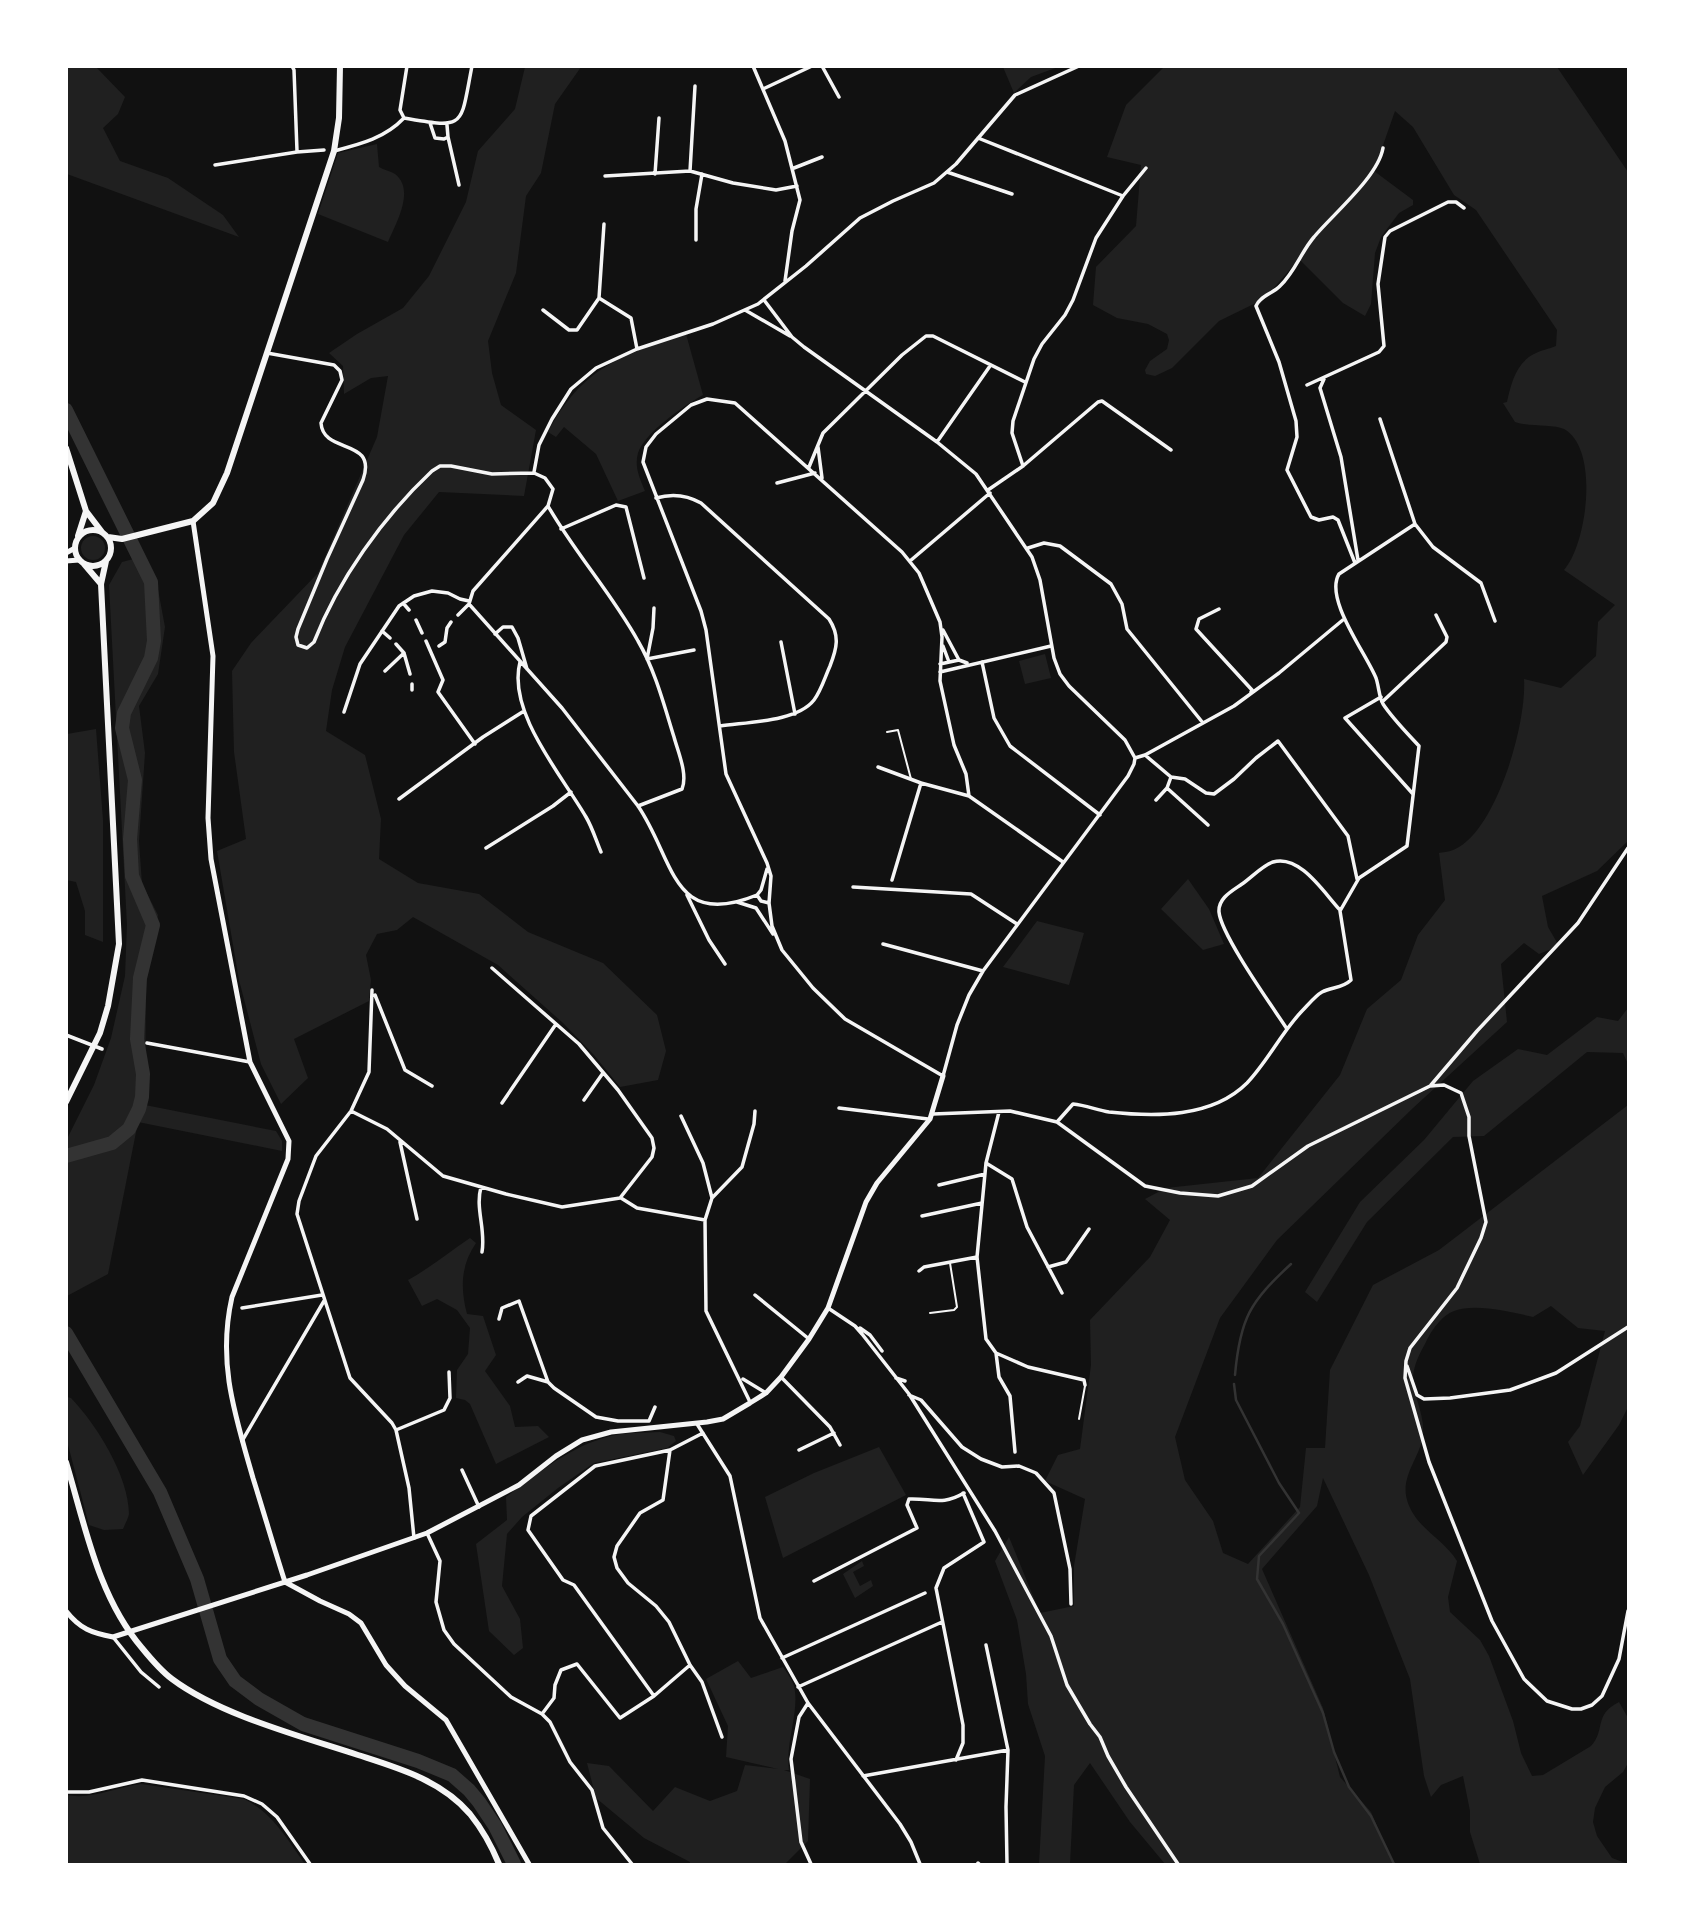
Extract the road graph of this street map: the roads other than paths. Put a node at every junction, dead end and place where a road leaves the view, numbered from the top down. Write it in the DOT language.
graph roads {
  1 [pos="292,66"];
  2 [pos="340,66"];
  3 [pos="407,66"];
  4 [pos="472,66"];
  5 [pos="753,66"];
  6 [pos="812,66"];
  7 [pos="822,66"];
  8 [pos="1079,66"];
  9 [pos="695,86"];
  10 [pos="763,89"];
  11 [pos="839,97"];
  12 [pos="404,118"];
  13 [pos="659,118"];
  14 [pos="430,123"];
  15 [pos="447,124"];
  16 [pos="448,137"];
  17 [pos="978,138"];
  18 [pos="1383,148"];
  19 [pos="324,150"];
  20 [pos="334,151"];
  21 [pos="297,152"];
  22 [pos="822,157"];
  23 [pos="215,165"];
  24 [pos="794,168"];
  25 [pos="1146,168"];
  26 [pos="691,171"];
  27 [pos="947,172"];
  28 [pos="655,174"];
  29 [pos="702,174"];
  30 [pos="605,176"];
  31 [pos="459,185"];
  32 [pos="797,186"];
  33 [pos="1012,194"];
  34 [pos="1123,196"];
  35 [pos="1464,208"];
  36 [pos="604,224"];
  37 [pos="696,240"];
  38 [pos="784,283"];
  39 [pos="599,298"];
  40 [pos="764,300"];
  41 [pos="543,310"];
  42 [pos="745,310"];
  43 [pos="792,337"];
  44 [pos="637,349"];
  45 [pos="265,352"];
  46 [pos="990,366"];
  47 [pos="1327,376"];
  48 [pos="1025,383"];
  49 [pos="1307,385"];
  50 [pos="865,391"];
  51 [pos="1381,419"];
  52 [pos="937,442"];
  53 [pos="818,443"];
  54 [pos="66,448"];
  55 [pos="1171,450"];
  56 [pos="1023,466"];
  57 [pos="809,467"];
  58 [pos="534,473"];
  59 [pos="815,473"];
  60 [pos="822,480"];
  61 [pos="777,483"];
  62 [pos="989,491"];
  63 [pos="656,498"];
  64 [pos="548,506"];
  65 [pos="86,511"];
  66 [pos="193,521"];
  67 [pos="1415,524"];
  68 [pos="561,529"];
  69 [pos="105,535"];
  70 [pos="77,539"];
  71 [pos="122,539"];
  72 [pos="111,547"];
  73 [pos="75,548"];
  74 [pos="1028,548"];
  75 [pos="66,553"];
  76 [pos="66,561"];
  77 [pos="81,561"];
  78 [pos="106,561"];
  79 [pos="911,561"];
  80 [pos="1357,561"];
  81 [pos="644,578"];
  82 [pos="101,584"];
  83 [pos="403,603"];
  84 [pos="469,603"];
  85 [pos="654,608"];
  86 [pos="1219,609"];
  87 [pos="409,610"];
  88 [pos="458,615"];
  89 [pos="1436,615"];
  90 [pos="1344,619"];
  91 [pos="416,620"];
  92 [pos="1494,621"];
  93 [pos="451,622"];
  94 [pos="941,625"];
  95 [pos="382,631"];
  96 [pos="422,633"];
  97 [pos="495,634"];
  98 [pos="390,638"];
  99 [pos="426,641"];
  100 [pos="781,642"];
  101 [pos="396,644"];
  102 [pos="439,646"];
  103 [pos="1051,646"];
  104 [pos="694,650"];
  105 [pos="404,653"];
  106 [pos="943,653"];
  107 [pos="646,659"];
  108 [pos="959,660"];
  109 [pos="520,662"];
  110 [pos="948,662"];
  111 [pos="982,662"];
  112 [pos="940,664"];
  113 [pos="973,664"];
  114 [pos="954,668"];
  115 [pos="385,671"];
  116 [pos="527,671"];
  117 [pos="940,672"];
  118 [pos="410,674"];
  119 [pos="1250,694"];
  120 [pos="1381,697"];
  121 [pos="1382,702"];
  122 [pos="524,711"];
  123 [pos="344,712"];
  124 [pos="795,714"];
  125 [pos="1203,723"];
  126 [pos="719,726"];
  127 [pos="887,732"];
  128 [pos="475,744"];
  129 [pos="1145,755"];
  130 [pos="1135,758"];
  131 [pos="878,767"];
  132 [pos="1171,777"];
  133 [pos="912,780"];
  134 [pos="921,783"];
  135 [pos="1167,788"];
  136 [pos="571,792"];
  137 [pos="1413,794"];
  138 [pos="969,796"];
  139 [pos="399,799"];
  140 [pos="1156,800"];
  141 [pos="638,806"];
  142 [pos="1100,815"];
  143 [pos="1208,825"];
  144 [pos="486,848"];
  145 [pos="1629,848"];
  146 [pos="601,852"];
  147 [pos="1063,862"];
  148 [pos="768,867"];
  149 [pos="892,880"];
  150 [pos="1357,880"];
  151 [pos="853,887"];
  152 [pos="686,893"];
  153 [pos="757,895"];
  154 [pos="761,901"];
  155 [pos="735,902"];
  156 [pos="769,903"];
  157 [pos="756,908"];
  158 [pos="1340,911"];
  159 [pos="1017,924"];
  160 [pos="775,935"];
  161 [pos="883,944"];
  162 [pos="725,964"];
  163 [pos="492,968"];
  164 [pos="983,971"];
  165 [pos="556,1024"];
  166 [pos="1287,1029"];
  167 [pos="66,1035"];
  168 [pos="146,1043"];
  169 [pos="102,1049"];
  170 [pos="250,1062"];
  171 [pos="603,1073"];
  172 [pos="943,1076"];
  173 [pos="432,1086"];
  174 [pos="1430,1086"];
  175 [pos="584,1100"];
  176 [pos="66,1102"];
  177 [pos="502,1104"];
  178 [pos="839,1108"];
  179 [pos="351,1111"];
  180 [pos="755,1111"];
  181 [pos="999,1112"];
  182 [pos="681,1116"];
  183 [pos="932,1116"];
  184 [pos="1057,1122"];
  185 [pos="399,1140"];
  186 [pos="986,1163"];
  187 [pos="985,1174"];
  188 [pos="939,1185"];
  189 [pos="481,1187"];
  190 [pos="620,1198"];
  191 [pos="712,1198"];
  192 [pos="982,1203"];
  193 [pos="922,1216"];
  194 [pos="417,1219"];
  195 [pos="705,1220"];
  196 [pos="1089,1229"];
  197 [pos="482,1252"];
  198 [pos="977,1257"];
  199 [pos="950,1263"];
  200 [pos="1048,1267"];
  201 [pos="919,1271"];
  202 [pos="1062,1293"];
  203 [pos="322,1294"];
  204 [pos="755,1295"];
  205 [pos="324,1301"];
  206 [pos="242,1308"];
  207 [pos="828,1308"];
  208 [pos="930,1313"];
  209 [pos="499,1319"];
  210 [pos="855,1326"];
  211 [pos="1629,1327"];
  212 [pos="809,1339"];
  213 [pos="882,1351"];
  214 [pos="996,1353"];
  215 [pos="1406,1361"];
  216 [pos="449,1372"];
  217 [pos="738,1375"];
  218 [pos="781,1377"];
  219 [pos="896,1378"];
  220 [pos="905,1381"];
  221 [pos="518,1382"];
  222 [pos="548,1382"];
  223 [pos="1085,1385"];
  224 [pos="766,1392"];
  225 [pos="909,1394"];
  226 [pos="750,1403"];
  227 [pos="655,1407"];
  228 [pos="1079,1419"];
  229 [pos="698,1424"];
  230 [pos="649,1425"];
  231 [pos="396,1430"];
  232 [pos="703,1433"];
  233 [pos="834,1433"];
  234 [pos="242,1441"];
  235 [pos="840,1445"];
  236 [pos="670,1450"];
  237 [pos="799,1450"];
  238 [pos="1015,1451"];
  239 [pos="66,1462"];
  240 [pos="462,1471"];
  241 [pos="968,1490"];
  242 [pos="963,1493"];
  243 [pos="479,1507"];
  244 [pos="427,1532"];
  245 [pos="414,1538"];
  246 [pos="814,1581"];
  247 [pos="285,1582"];
  248 [pos="925,1593"];
  249 [pos="1071,1604"];
  250 [pos="66,1611"];
  251 [pos="1629,1611"];
  252 [pos="942,1622"];
  253 [pos="113,1637"];
  254 [pos="986,1645"];
  255 [pos="782,1658"];
  256 [pos="691,1665"];
  257 [pos="159,1687"];
  258 [pos="798,1687"];
  259 [pos="654,1696"];
  260 [pos="808,1703"];
  261 [pos="542,1714"];
  262 [pos="722,1737"];
  263 [pos="1008,1749"];
  264 [pos="956,1760"];
  265 [pos="863,1776"];
  266 [pos="66,1791"];
  267 [pos="310,1864"];
  268 [pos="499,1864"];
  269 [pos="529,1864"];
  270 [pos="632,1864"];
  271 [pos="811,1864"];
  272 [pos="920,1864"];
  273 [pos="1007,1864"];
  274 [pos="1178,1864"];
  1 -- 21 [label="street"];
  2 -- 20 [label="main road"];
  3 -- 12 [label="street"];
  4 -- 15 [label="street"];
  5 -- 10 [label="street"];
  6 -- 10 [label="street"];
  7 -- 11 [label="street"];
  8 -- 17 [label="street"];
  9 -- 26 [label="street"];
  10 -- 24 [label="street"];
  12 -- 14 [label="street"];
  12 -- 20 [label="street"];
  13 -- 28 [label="street"];
  14 -- 15 [label="street"];
  14 -- 16 [label="street"];
  15 -- 16 [label="street"];
  16 -- 31 [label="street"];
  17 -- 27 [label="street"];
  17 -- 34 [label="street"];
  18 -- 80 [label="street"];
  19 -- 21 [label="street"];
  20 -- 45 [label="main road"];
  21 -- 23 [label="street"];
  22 -- 24 [label="street"];
  24 -- 32 [label="street"];
  25 -- 34 [label="street"];
  26 -- 28 [label="street"];
  26 -- 29 [label="street"];
  27 -- 33 [label="street"];
  27 -- 38 [label="street"];
  28 -- 30 [label="street"];
  29 -- 32 [label="street"];
  29 -- 37 [label="street"];
  32 -- 38 [label="street"];
  34 -- 48 [label="street"];
  35 -- 47 [label="street"];
  36 -- 39 [label="street"];
  38 -- 40 [label="street"];
  39 -- 41 [label="street"];
  39 -- 44 [label="street"];
  40 -- 42 [label="street"];
  40 -- 43 [label="street"];
  42 -- 43 [label="street"];
  42 -- 44 [label="street"];
  43 -- 50 [label="street"];
  44 -- 58 [label="street"];
  45 -- 58 [label="street"];
  45 -- 66 [label="main road"];
  46 -- 48 [label="street"];
  46 -- 50 [label="street"];
  46 -- 52 [label="street"];
  47 -- 49 [label="street"];
  47 -- 80 [label="street"];
  48 -- 56 [label="street"];
  50 -- 52 [label="street"];
  50 -- 53 [label="street"];
  51 -- 67 [label="street"];
  52 -- 62 [label="street"];
  53 -- 57 [label="street"];
  53 -- 60 [label="street"];
  54 -- 65 [label="main road"];
  55 -- 56 [label="street"];
  56 -- 62 [label="street"];
  57 -- 59 [label="street"];
  57 -- 63 [label="street"];
  58 -- 64 [label="street"];
  59 -- 60 [label="street"];
  59 -- 61 [label="street"];
  60 -- 79 [label="street"];
  62 -- 74 [label="street"];
  62 -- 79 [label="street"];
  63 -- 124 [label="street"];
  63 -- 126 [label="street"];
  64 -- 68 [label="street"];
  64 -- 84 [label="street"];
  65 -- 69 [label="main road"];
  65 -- 70 [label="main road"];
  66 -- 71 [label="main road"];
  66 -- 170 [label="street"];
  67 -- 80 [label="street"];
  67 -- 92 [label="street"];
  68 -- 81 [label="street"];
  68 -- 107 [label="street"];
  69 -- 70 [label="main road"];
  69 -- 71 [label="main road"];
  69 -- 72 [label="main road"];
  70 -- 73 [label="main road"];
  71 -- 72 [label="main road"];
  72 -- 78 [label="main road"];
  73 -- 75 [label="street"];
  73 -- 77 [label="main road"];
  74 -- 103 [label="street"];
  74 -- 125 [label="street"];
  76 -- 77 [label="street"];
  77 -- 78 [label="main road"];
  77 -- 82 [label="main road"];
  78 -- 82 [label="main road"];
  79 -- 94 [label="street"];
  80 -- 90 [label="street"];
  82 -- 176 [label="main road"];
  83 -- 84 [label="street"];
  83 -- 87 [label="street"];
  83 -- 95 [label="street"];
  84 -- 88 [label="street"];
  84 -- 97 [label="street"];
  85 -- 107 [label="street"];
  86 -- 119 [label="street"];
  89 -- 121 [label="street"];
  90 -- 119 [label="street"];
  90 -- 120 [label="street"];
  91 -- 96 [label="street"];
  93 -- 102 [label="street"];
  94 -- 106 [label="street"];
  94 -- 108 [label="street"];
  95 -- 98 [label="street"];
  95 -- 123 [label="street"];
  97 -- 109 [label="street"];
  97 -- 116 [label="street"];
  99 -- 128 [label="street"];
  100 -- 124 [label="street"];
  101 -- 105 [label="street"];
  103 -- 111 [label="street"];
  103 -- 130 [label="street"];
  104 -- 107 [label="street"];
  105 -- 115 [label="street"];
  105 -- 118 [label="street"];
  106 -- 110 [label="street"];
  106 -- 112 [label="street"];
  107 -- 141 [label="street"];
  108 -- 110 [label="street"];
  108 -- 113 [label="street"];
  109 -- 116 [label="street"];
  109 -- 122 [label="street"];
  110 -- 112 [label="street"];
  110 -- 114 [label="street"];
  111 -- 113 [label="street"];
  111 -- 142 [label="street"];
  112 -- 117 [label="street"];
  113 -- 114 [label="street"];
  114 -- 117 [label="street"];
  116 -- 141 [label="street"];
  117 -- 138 [label="street"];
  119 -- 125 [label="street"];
  120 -- 121 [label="street"];
  120 -- 137 [label="street"];
  121 -- 137 [label="street"];
  122 -- 128 [label="street"];
  122 -- 136 [label="street"];
  124 -- 126 [label="street"];
  125 -- 129 [label="street"];
  126 -- 148 [label="street"];
  127 -- 133 [label="lane"];
  128 -- 139 [label="street"];
  129 -- 130 [label="street"];
  129 -- 132 [label="street"];
  130 -- 142 [label="street"];
  131 -- 133 [label="street"];
  132 -- 135 [label="street"];
  132 -- 150 [label="street"];
  133 -- 134 [label="street"];
  134 -- 138 [label="street"];
  134 -- 149 [label="street"];
  135 -- 140 [label="street"];
  135 -- 143 [label="street"];
  136 -- 144 [label="street"];
  136 -- 146 [label="street"];
  137 -- 150 [label="street"];
  138 -- 147 [label="street"];
  141 -- 152 [label="street"];
  142 -- 147 [label="street"];
  145 -- 174 [label="street"];
  147 -- 159 [label="street"];
  148 -- 153 [label="street"];
  148 -- 156 [label="street"];
  150 -- 158 [label="street"];
  151 -- 159 [label="street"];
  152 -- 155 [label="street"];
  152 -- 162 [label="street"];
  153 -- 154 [label="street"];
  153 -- 155 [label="street"];
  154 -- 156 [label="street"];
  154 -- 157 [label="street"];
  155 -- 157 [label="street"];
  156 -- 160 [label="street"];
  157 -- 160 [label="street"];
  158 -- 166 [label="street"];
  158 -- 166 [label="street"];
  159 -- 164 [label="street"];
  160 -- 172 [label="street"];
  161 -- 164 [label="street"];
  163 -- 165 [label="street"];
  164 -- 172 [label="street"];
  165 -- 171 [label="street"];
  165 -- 177 [label="street"];
  166 -- 184 [label="street"];
  167 -- 169 [label="street"];
  168 -- 170 [label="street"];
  170 -- 234 [label="street"];
  171 -- 175 [label="street"];
  171 -- 190 [label="street"];
  172 -- 183 [label="street"];
  173 -- 179 [label="street"];
  174 -- 184 [label="street"];
  174 -- 215 [label="street"];
  178 -- 183 [label="street"];
  179 -- 185 [label="street"];
  179 -- 203 [label="street"];
  180 -- 191 [label="street"];
  181 -- 183 [label="street"];
  181 -- 184 [label="street"];
  181 -- 186 [label="street"];
  182 -- 191 [label="street"];
  183 -- 207 [label="street"];
  185 -- 189 [label="street"];
  185 -- 194 [label="street"];
  186 -- 187 [label="street"];
  186 -- 200 [label="street"];
  187 -- 188 [label="street"];
  187 -- 192 [label="street"];
  189 -- 190 [label="street"];
  189 -- 197 [label="street"];
  190 -- 195 [label="street"];
  191 -- 195 [label="street"];
  192 -- 193 [label="street"];
  192 -- 198 [label="street"];
  195 -- 217 [label="street"];
  196 -- 200 [label="street"];
  198 -- 199 [label="street"];
  198 -- 214 [label="street"];
  199 -- 201 [label="street"];
  199 -- 208 [label="lane"];
  200 -- 202 [label="street"];
  203 -- 205 [label="street"];
  203 -- 206 [label="street"];
  204 -- 212 [label="street"];
  205 -- 231 [label="street"];
  205 -- 234 [label="street"];
  207 -- 210 [label="street"];
  207 -- 212 [label="street"];
  209 -- 222 [label="street"];
  210 -- 213 [label="street"];
  210 -- 219 [label="street"];
  211 -- 215 [label="street"];
  212 -- 218 [label="street"];
  214 -- 223 [label="street"];
  214 -- 238 [label="street"];
  215 -- 251 [label="street"];
  216 -- 231 [label="street"];
  217 -- 224 [label="street"];
  217 -- 226 [label="street"];
  218 -- 224 [label="street"];
  218 -- 233 [label="street"];
  219 -- 220 [label="street"];
  219 -- 225 [label="street"];
  221 -- 222 [label="street"];
  222 -- 230 [label="street"];
  223 -- 228 [label="lane"];
  224 -- 226 [label="street"];
  225 -- 241 [label="street"];
  225 -- 249 [label="street"];
  226 -- 229 [label="street"];
  227 -- 230 [label="street"];
  229 -- 230 [label="street"];
  229 -- 232 [label="street"];
  230 -- 243 [label="street"];
  231 -- 245 [label="street"];
  232 -- 236 [label="street"];
  232 -- 255 [label="street"];
  233 -- 235 [label="street"];
  233 -- 237 [label="street"];
  234 -- 247 [label="street"];
  236 -- 256 [label="street"];
  236 -- 259 [label="street"];
  239 -- 268 [label="main road"];
  240 -- 243 [label="street"];
  241 -- 242 [label="street"];
  241 -- 274 [label="street"];
  242 -- 246 [label="street"];
  242 -- 252 [label="street"];
  243 -- 244 [label="street"];
  244 -- 245 [label="street"];
  244 -- 261 [label="street"];
  245 -- 247 [label="street"];
  247 -- 253 [label="street"];
  247 -- 269 [label="street"];
  248 -- 255 [label="street"];
  250 -- 253 [label="street"];
  252 -- 258 [label="street"];
  252 -- 264 [label="street"];
  253 -- 257 [label="street"];
  254 -- 263 [label="street"];
  255 -- 258 [label="street"];
  256 -- 259 [label="street"];
  256 -- 262 [label="street"];
  258 -- 260 [label="street"];
  259 -- 261 [label="street"];
  260 -- 265 [label="street"];
  260 -- 271 [label="street"];
  261 -- 270 [label="street"];
  263 -- 264 [label="street"];
  263 -- 273 [label="street"];
  264 -- 265 [label="street"];
  265 -- 272 [label="street"];
  266 -- 267 [label="street"];
}
